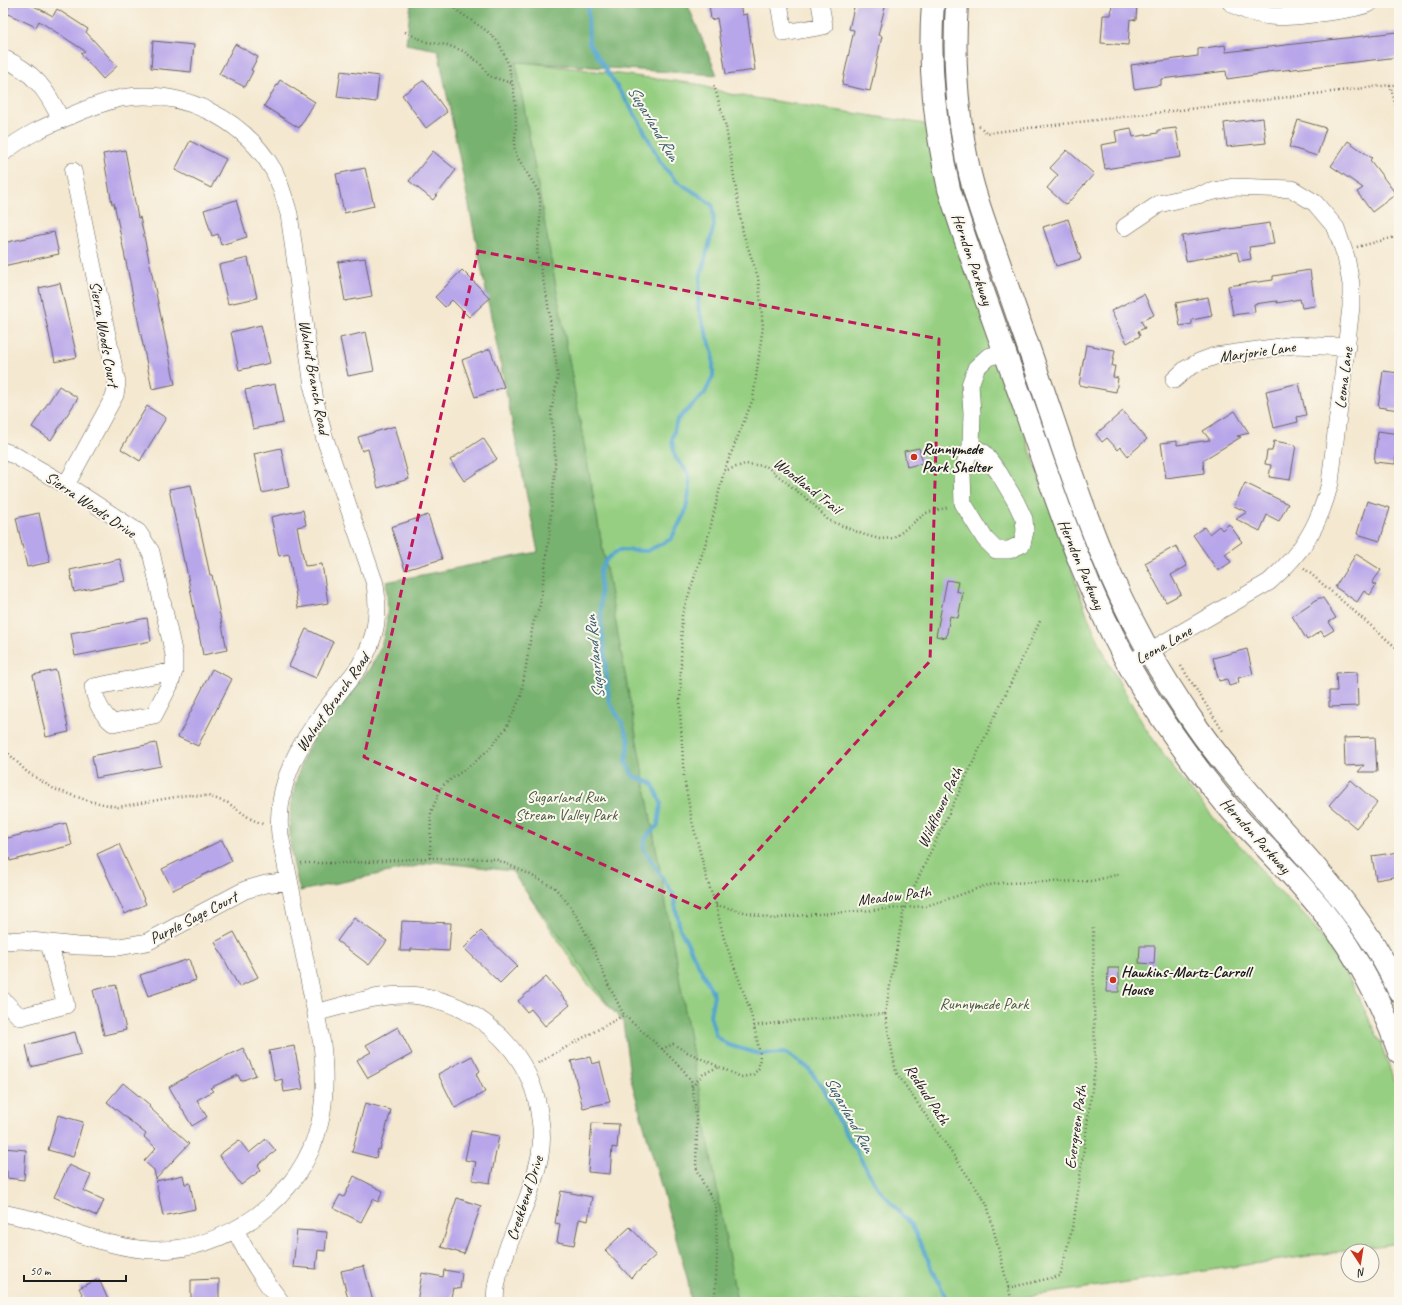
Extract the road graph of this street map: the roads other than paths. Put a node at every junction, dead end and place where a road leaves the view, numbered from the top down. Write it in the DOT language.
graph roads {
  1 [pos="779,3"];
  2 [pos="820,3"];
  3 [pos="933,3"];
  4 [pos="957,3"];
  5 [pos="1232,3"];
  6 [pos="1370,3"];
  7 [pos="3,58"];
  8 [pos="61,120"];
  9 [pos="3,153"];
  10 [pos="73,171"];
  11 [pos="1125,227"];
  12 [pos="1347,347"];
  13 [pos="1005,352"];
  14 [pos="1174,380"];
  15 [pos="971,446"];
  16 [pos="3,451"];
  17 [pos="66,485"];
  18 [pos="1150,651"];
  19 [pos="1129,663"];
  20 [pos="174,671"];
  21 [pos="289,880"];
  22 [pos="3,941"];
  23 [pos="49,943"];
  24 [pos="1399,991"];
  25 [pos="3,1000"];
  26 [pos="316,1014"];
  27 [pos="1399,1052"];
  28 [pos="3,1213"];
  29 [pos="235,1230"];
  30 [pos="281,1302"];
  31 [pos="495,1302"];
  1 -- 2 [label="street"];
  3 -- 13 [label="main road, Herndon Parkway"];
  4 -- 18 [label="main road, Herndon Parkway"];
  5 -- 6 [label="street"];
  7 -- 8 [label="street"];
  8 -- 9 [label="street, Walnut Branch Road"];
  8 -- 21 [label="street, Walnut Branch Road"];
  10 -- 17 [label="street, Sierra Woods Court"];
  11 -- 12 [label="street, Leona Lane"];
  12 -- 14 [label="street, Marjorie Lane"];
  12 -- 18 [label="street, Leona Lane"];
  13 -- 15 [label="street"];
  13 -- 19 [label="main road, Herndon Parkway"];
  15 -- 15 [label="street"];
  16 -- 17 [label="street, Sierra Woods Drive"];
  17 -- 20 [label="street, Sierra Woods Drive"];
  18 -- 19 [label="street, Leona Lane"];
  18 -- 24 [label="main road, Herndon Parkway"];
  19 -- 27 [label="main road, Herndon Parkway"];
  20 -- 20 [label="street, Sierra Woods Drive"];
  21 -- 23 [label="street, Purple Sage Court"];
  21 -- 26 [label="street, Walnut Branch Road"];
  22 -- 23 [label="street, Purple Sage Court"];
  23 -- 25 [label="street"];
  26 -- 29 [label="street, Walnut Branch Road"];
  26 -- 31 [label="street, Creekbend Drive"];
  28 -- 29 [label="street, Walnut Branch Road"];
  29 -- 30 [label="street"];
}
